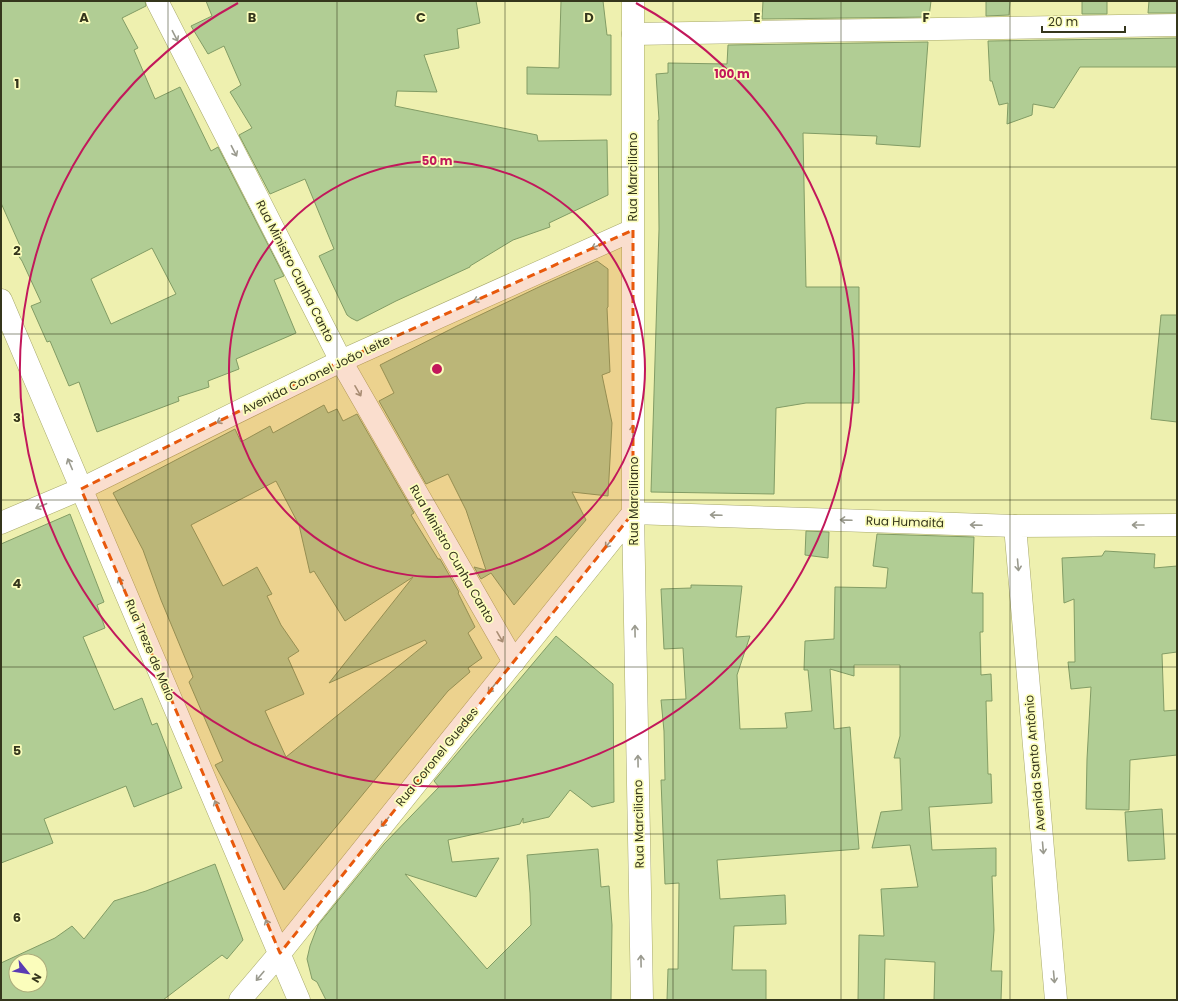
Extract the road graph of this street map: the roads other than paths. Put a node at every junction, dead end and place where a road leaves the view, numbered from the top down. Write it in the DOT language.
graph roads {
  1 [pos="157,1"];
  2 [pos="633,1"];
  3 [pos="1177,25"];
  4 [pos="633,34"];
  5 [pos="633,230"];
  6 [pos="1,300"];
  7 [pos="342,361"];
  8 [pos="81,489"];
  9 [pos="633,513"];
  10 [pos="1,523"];
  11 [pos="1177,525"];
  12 [pos="1015,526"];
  13 [pos="514,662"];
  14 [pos="280,953"];
  15 [pos="240,1000"];
  16 [pos="299,1000"];
  17 [pos="642,1000"];
  18 [pos="1056,1000"];
  1 -- 7 [label="street, Rua Ministro Cunha Canto, one-way"];
  2 -- 4 [label="street, Rua Marciliano"];
  3 -- 4 [label="street"];
  4 -- 5 [label="street, Rua Marciliano"];
  5 -- 7 [label="street, Avenida Coronel João Leite, one-way"];
  9 -- 5 [label="street, Rua Marciliano, one-way"];
  8 -- 6 [label="street, Rua Treze de Maio, one-way"];
  7 -- 8 [label="street, Avenida Coronel João Leite, one-way"];
  7 -- 13 [label="street, Rua Ministro Cunha Canto, one-way"];
  8 -- 10 [label="street, Avenida Coronel João Leite, one-way"];
  14 -- 8 [label="street, Rua Treze de Maio, one-way"];
  12 -- 9 [label="street, Rua Humaitá, one-way"];
  9 -- 13 [label="street, Rua Coronel Guedes, one-way"];
  17 -- 9 [label="street, Rua Marciliano, one-way"];
  11 -- 12 [label="street, Rua Humaitá, one-way"];
  12 -- 18 [label="street, Avenida Santo Antônio, one-way"];
  13 -- 14 [label="street, Rua Coronel Guedes, one-way"];
  14 -- 15 [label="street, Rua Coronel Guedes, one-way"];
  14 -- 16 [label="street, Rua Treze de Maio"];
}
